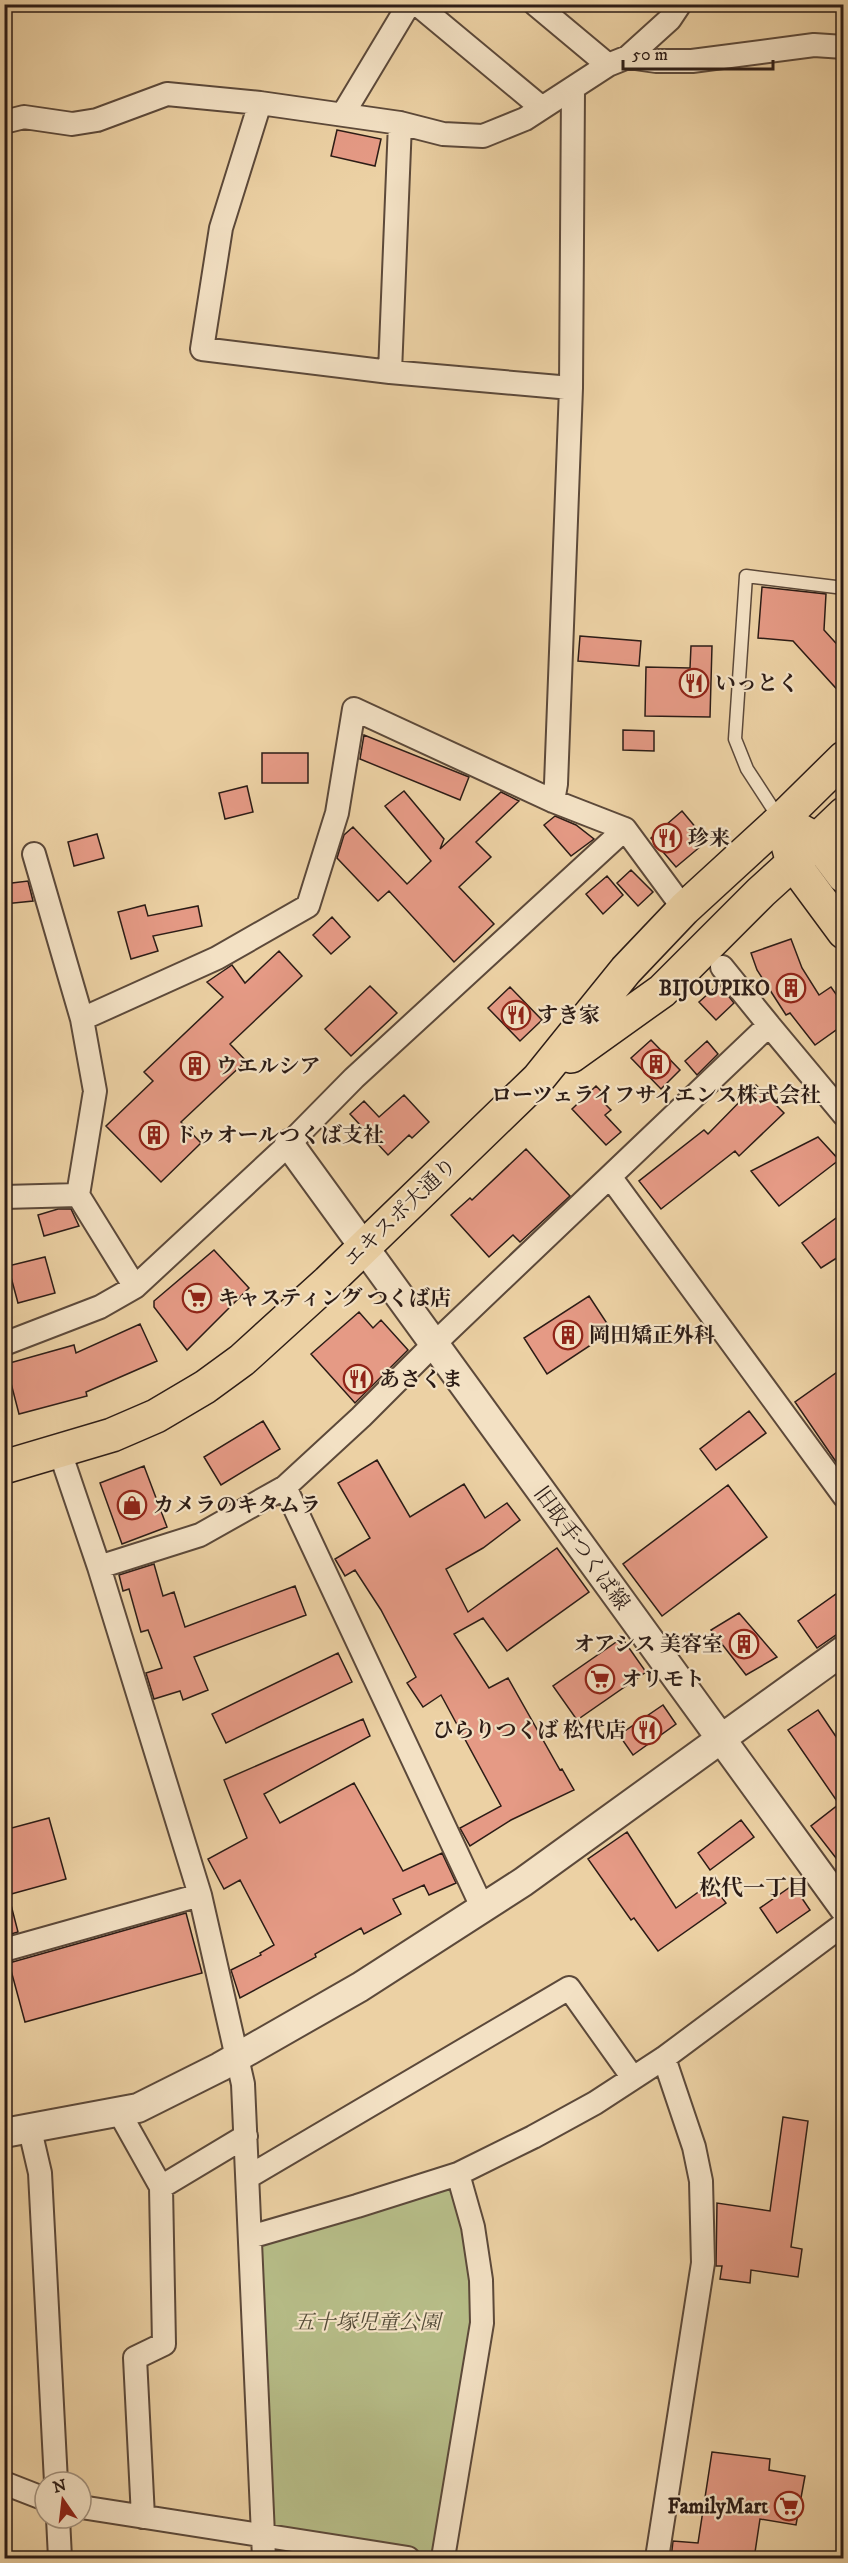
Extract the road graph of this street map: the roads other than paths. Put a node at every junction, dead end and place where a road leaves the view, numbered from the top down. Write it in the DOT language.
graph roads {
  1 [pos="410,4"];
  2 [pos="417,4"];
  3 [pos="535,4"];
  4 [pos="680,4"];
  5 [pos="843,47"];
  6 [pos="618,61"];
  7 [pos="573,90"];
  8 [pos="260,103"];
  9 [pos="542,108"];
  10 [pos="343,114"];
  11 [pos="4,122"];
  12 [pos="400,123"];
  13 [pos="390,372"];
  14 [pos="571,388"];
  15 [pos="843,588"];
  16 [pos="843,758"];
  17 [pos="553,801"];
  18 [pos="843,814"];
  19 [pos="781,820"];
  20 [pos="625,829"];
  21 [pos="817,840"];
  22 [pos="34,854"];
  23 [pos="794,863"];
  24 [pos="843,876"];
  25 [pos="684,909"];
  26 [pos="843,932"];
  27 [pos="722,967"];
  28 [pos="82,1019"];
  29 [pos="769,1025"];
  30 [pos="538,1079"];
  31 [pos="843,1115"];
  32 [pos="290,1144"];
  33 [pos="611,1178"];
  34 [pos="78,1195"];
  35 [pos="4,1197"];
  36 [pos="363,1246"];
  37 [pos="135,1287"];
  38 [pos="4,1344"];
  39 [pos="434,1345"];
  40 [pos="60,1452"];
  41 [pos="4,1467"];
  42 [pos="285,1487"];
  43 [pos="843,1496"];
  44 [pos="99,1567"];
  45 [pos="843,1650"];
  46 [pos="721,1737"];
  47 [pos="200,1895"];
  48 [pos="843,1908"];
  49 [pos="483,1909"];
  50 [pos="843,1924"];
  51 [pos="4,1950"];
  52 [pos="239,2056"];
  53 [pos="664,2058"];
  54 [pos="633,2078"];
  55 [pos="119,2112"];
  56 [pos="17,2132"];
  57 [pos="246,2136"];
  58 [pos="458,2174"];
  59 [pos="248,2177"];
  60 [pos="161,2187"];
  61 [pos="250,2237"];
  62 [pos="55,2470"];
  63 [pos="4,2483"];
  64 [pos="33,2494"];
  65 [pos="93,2509"];
  66 [pos="143,2517"];
  67 [pos="59,2530"];
  68 [pos="264,2548"];
  69 [pos="60,2559"];
  70 [pos="408,2559"];
  71 [pos="443,2559"];
  72 [pos="657,2559"];
  1 -- 10 [label="street"];
  2 -- 9 [label="street"];
  3 -- 6 [label="street"];
  4 -- 6 [label="street"];
  5 -- 6 [label="street"];
  6 -- 7 [label="street"];
  7 -- 9 [label="street"];
  7 -- 14 [label="street"];
  8 -- 10 [label="street"];
  8 -- 11 [label="street"];
  8 -- 13 [label="street"];
  9 -- 12 [label="street"];
  10 -- 12 [label="street"];
  12 -- 13 [label="street"];
  13 -- 14 [label="street"];
  14 -- 17 [label="street"];
  15 -- 19 [label="lane"];
  16 -- 19 [label="main road, エキスポ大通り"];
  17 -- 20 [label="street"];
  17 -- 28 [label="street"];
  18 -- 21 [label="main road, エキスポ大通り"];
  19 -- 21 [label="main road"];
  19 -- 23 [label="main road"];
  19 -- 25 [label="main road, エキスポ大通り"];
  20 -- 25 [label="street"];
  20 -- 32 [label="street"];
  21 -- 23 [label="main road, エキスポ大通り"];
  21 -- 24 [label="main road"];
  22 -- 28 [label="street"];
  23 -- 26 [label="main road"];
  23 -- 30 [label="main road, エキスポ大通り"];
  25 -- 30 [label="main road, エキスポ大通り"];
  27 -- 29 [label="street"];
  28 -- 34 [label="street"];
  29 -- 31 [label="street"];
  29 -- 33 [label="street"];
  30 -- 36 [label="main road, エキスポ大通り"];
  32 -- 36 [label="street, 旧取手つくば線"];
  32 -- 37 [label="street"];
  33 -- 39 [label="street"];
  33 -- 43 [label="street"];
  34 -- 35 [label="street"];
  34 -- 37 [label="street"];
  36 -- 39 [label="street, 旧取手つくば線"];
  36 -- 40 [label="main road, エキスポ大通り"];
  37 -- 38 [label="street"];
  39 -- 42 [label="street"];
  39 -- 46 [label="street, 旧取手つくば線"];
  40 -- 41 [label="main road, エキスポ大通り"];
  40 -- 44 [label="street"];
  42 -- 44 [label="street"];
  42 -- 49 [label="street"];
  44 -- 47 [label="street"];
  45 -- 46 [label="street"];
  46 -- 48 [label="street, 旧取手つくば線"];
  46 -- 49 [label="street"];
  47 -- 51 [label="street"];
  47 -- 52 [label="street"];
  49 -- 52 [label="street"];
  50 -- 53 [label="street"];
  52 -- 55 [label="street"];
  52 -- 57 [label="street"];
  53 -- 54 [label="street"];
  53 -- 72 [label="street"];
  54 -- 58 [label="street"];
  54 -- 59 [label="street"];
  55 -- 56 [label="street"];
  55 -- 60 [label="street"];
  56 -- 62 [label="street"];
  57 -- 59 [label="street"];
  57 -- 60 [label="street"];
  58 -- 61 [label="street"];
  58 -- 71 [label="street"];
  59 -- 61 [label="street"];
  60 -- 66 [label="street"];
  61 -- 68 [label="street"];
  63 -- 64 [label="street"];
  65 -- 66 [label="street"];
  66 -- 68 [label="street"];
  67 -- 69 [label="street"];
  68 -- 70 [label="street"];
}
